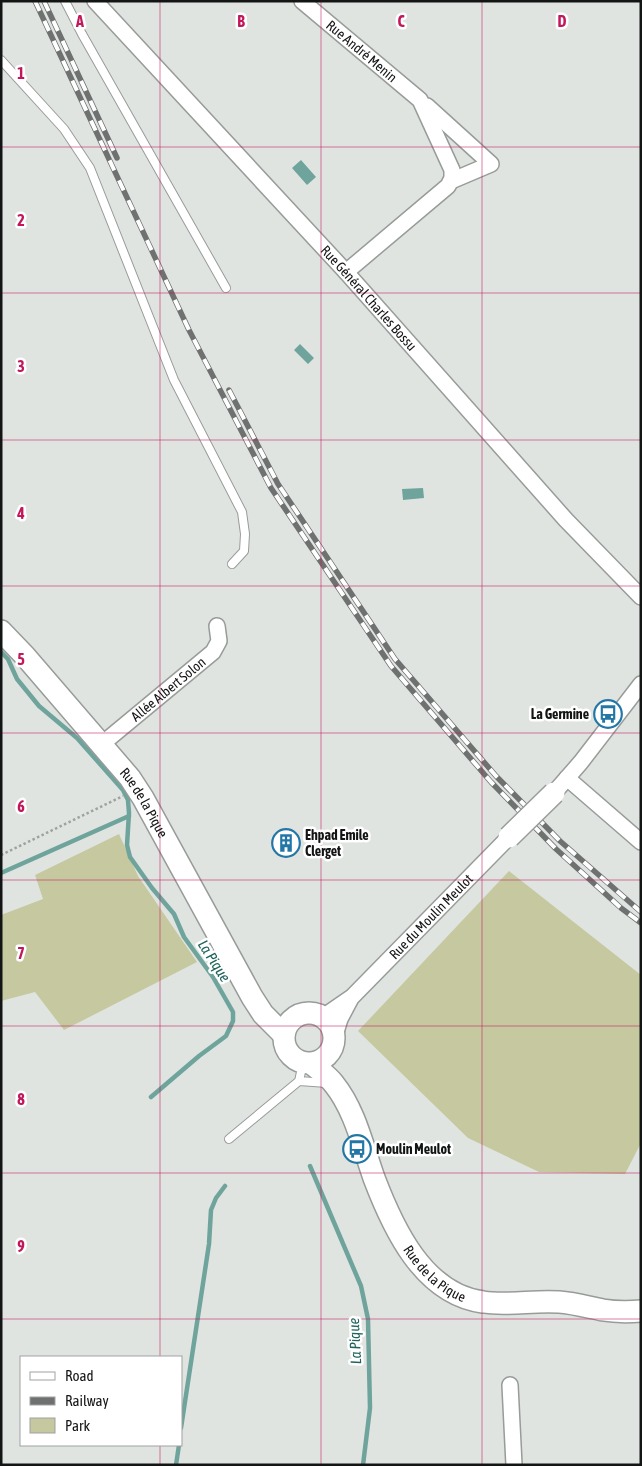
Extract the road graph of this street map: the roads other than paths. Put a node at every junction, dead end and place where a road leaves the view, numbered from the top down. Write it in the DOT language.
graph roads {
  1 [pos="65,1"];
  2 [pos="95,1"];
  3 [pos="302,1"];
  4 [pos="1,60"];
  5 [pos="420,100"];
  6 [pos="451,181"];
  7 [pos="346,272"];
  8 [pos="226,288"];
  9 [pos="232,564"];
  10 [pos="641,597"];
  11 [pos="217,626"];
  12 [pos="1,631"];
  13 [pos="641,684"];
  14 [pos="102,744"];
  15 [pos="561,786"];
  16 [pos="509,837"];
  17 [pos="641,842"];
  18 [pos="252,997"];
  19 [pos="352,997"];
  20 [pos="296,1017"];
  21 [pos="323,1017"];
  22 [pos="284,1035"];
  23 [pos="316,1059"];
  24 [pos="229,1139"];
  25 [pos="641,1311"];
  26 [pos="510,1385"];
  27 [pos="514,1465"];
  1 -- 8 [label="lane"];
  2 -- 7 [label="street, Rue Général Charles Bossu"];
  3 -- 5 [label="street, Rue André Menin"];
  4 -- 9 [label="lane"];
  5 -- 6 [label="street, Rue André Menin"];
  5 -- 6 [label="street, Rue André Menin"];
  6 -- 7 [label="street, Rue André Menin"];
  7 -- 10 [label="street, Rue Général Charles Bossu"];
  11 -- 14 [label="street, Allée Albert Solon"];
  12 -- 14 [label="street, Rue de la Pique"];
  13 -- 15 [label="street"];
  14 -- 18 [label="street, Rue de la Pique"];
  15 -- 16 [label="street, bridge"];
  15 -- 17 [label="street"];
  16 -- 19 [label="street, Rue du Moulin Meulot"];
  18 -- 20 [label="street, Rue de la Pique"];
  18 -- 22 [label="street, Rue de la Pique"];
  19 -- 21 [label="street, Rue du Moulin Meulot"];
  19 -- 23 [label="street, Rue du Moulin Meulot"];
  20 -- 21 [label="street"];
  20 -- 22 [label="street"];
  21 -- 23 [label="street"];
  22 -- 23 [label="street"];
  23 -- 24 [label="lane"];
  23 -- 25 [label="street, Rue de la Pique"];
  26 -- 27 [label="street"];
}
